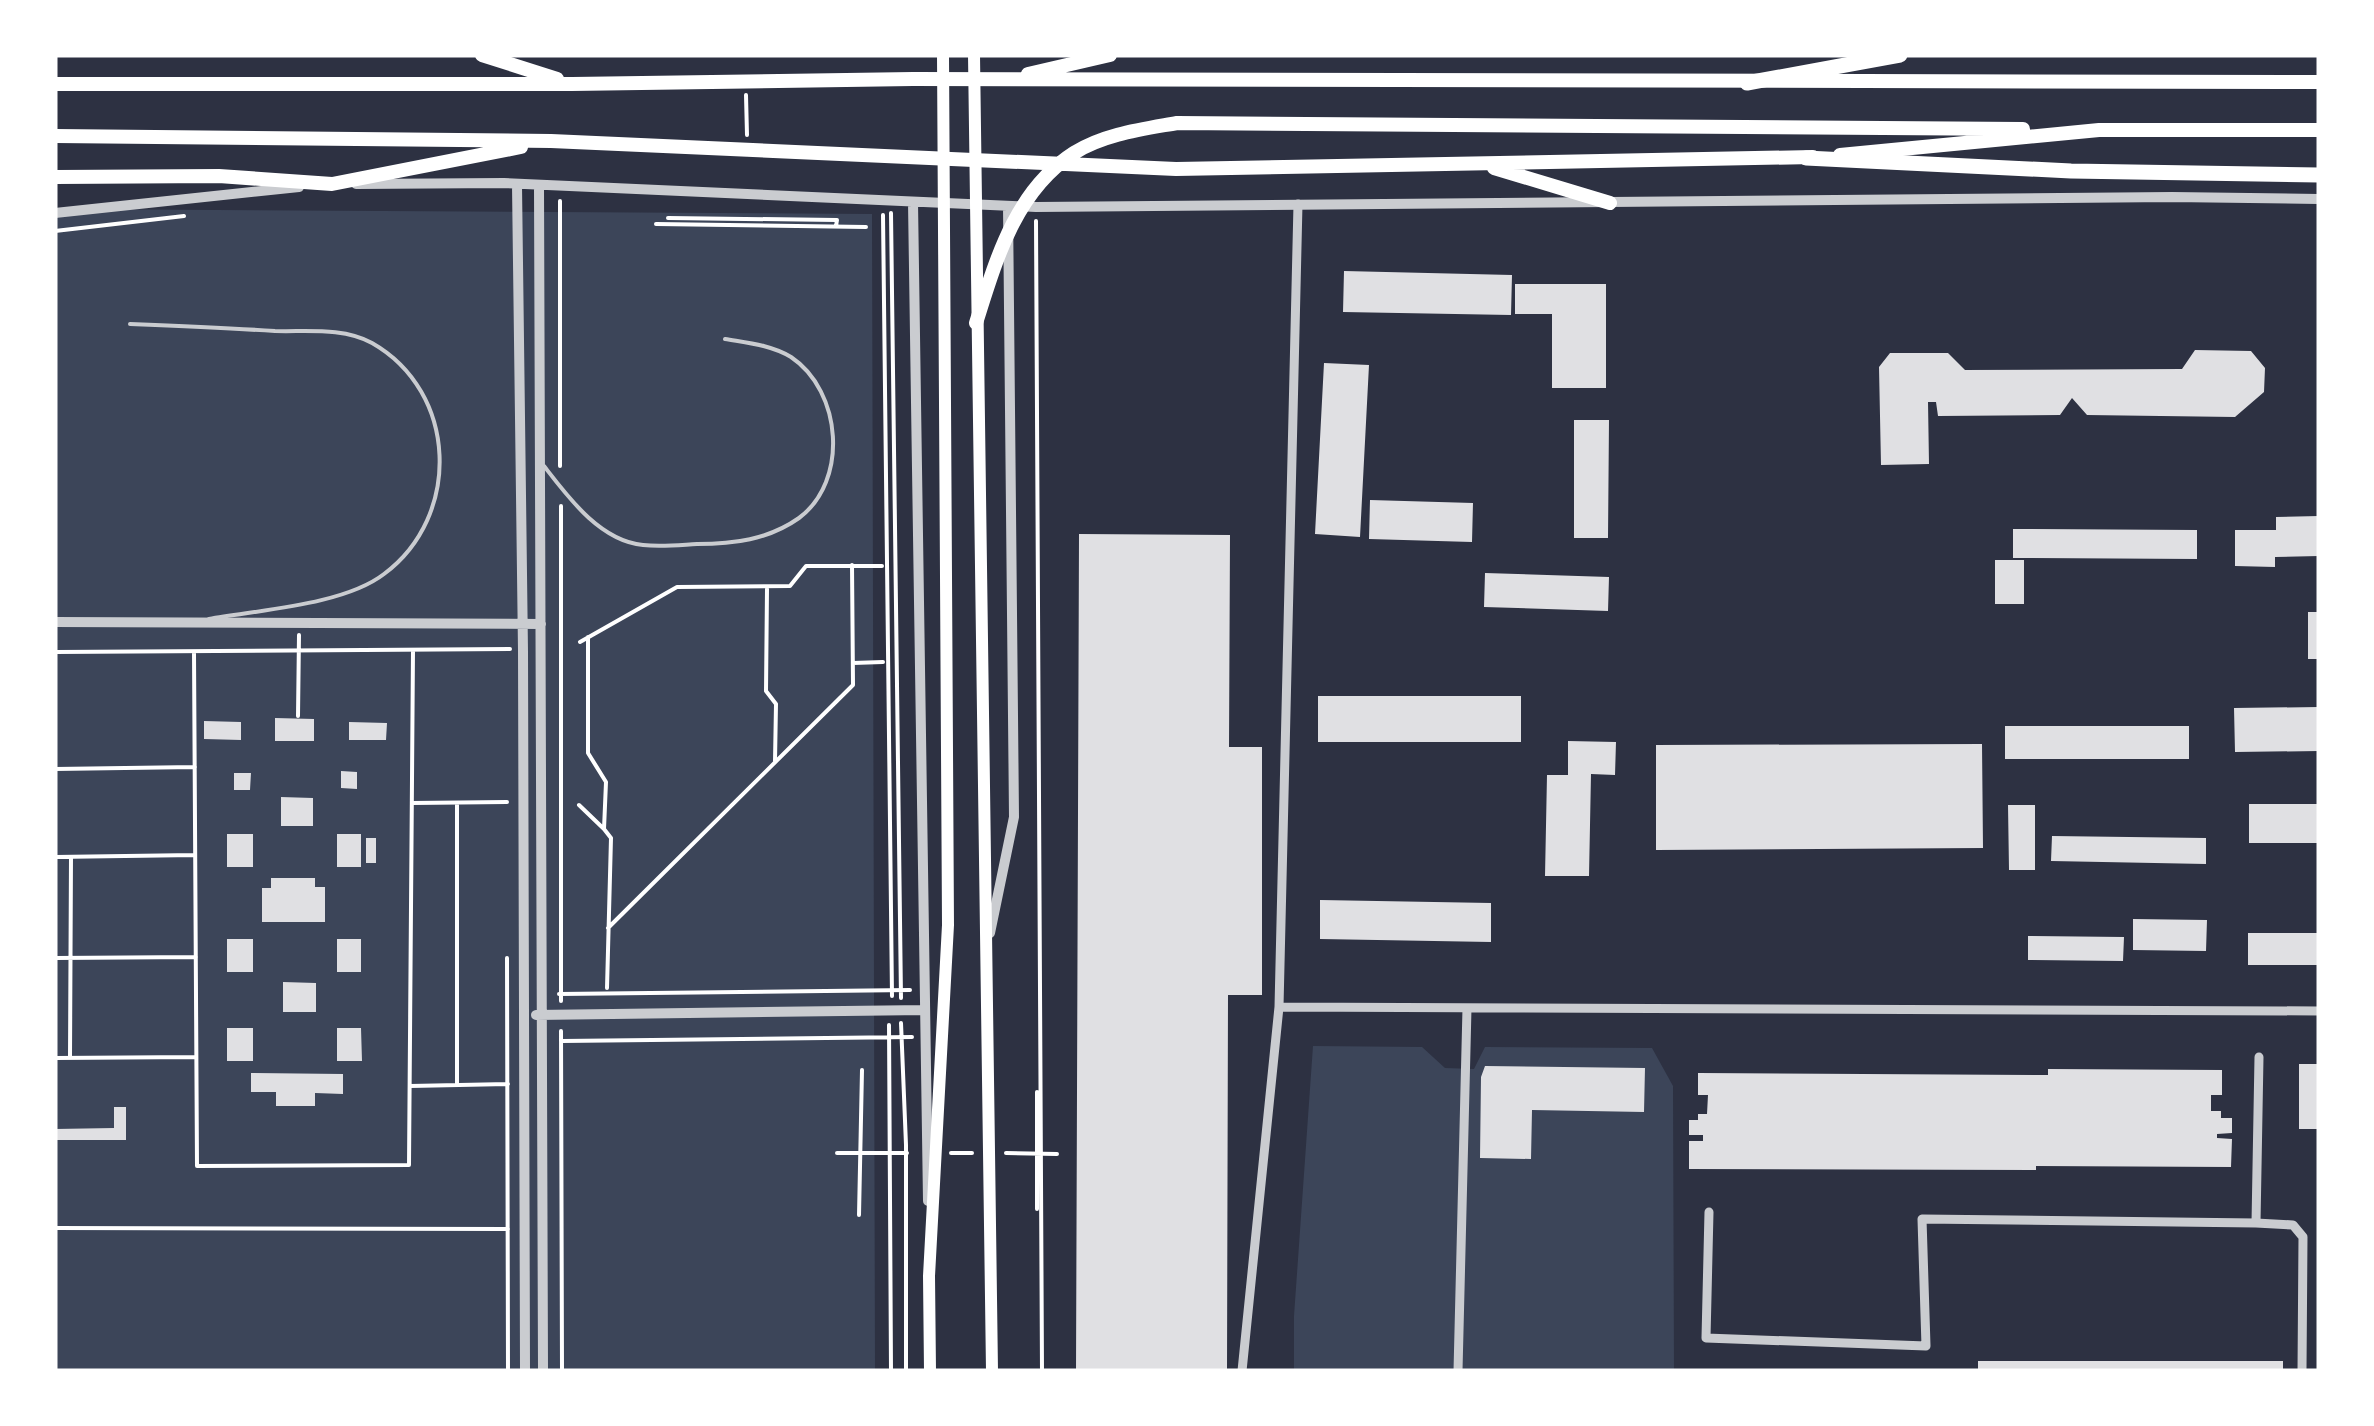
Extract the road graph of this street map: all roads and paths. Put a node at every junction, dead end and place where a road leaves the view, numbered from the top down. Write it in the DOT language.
graph roads {
  1 [pos="482,55"];
  2 [pos="943,55"];
  3 [pos="974,55"];
  4 [pos="1110,55"];
  5 [pos="1900,55"];
  6 [pos="1003,80"];
  7 [pos="1747,82"];
  8 [pos="2319,82"];
  9 [pos="55,84"];
  10 [pos="572,84"];
  11 [pos="2100,130"];
  12 [pos="2319,130"];
  13 [pos="55,136"];
  14 [pos="551,141"];
  15 [pos="1806,158"];
  16 [pos="1478,164"];
  17 [pos="2319,176"];
  18 [pos="55,177"];
  19 [pos="332,184"];
  20 [pos="517,185"];
  21 [pos="540,186"];
  22 [pos="560,188"];
  23 [pos="2319,199"];
  24 [pos="883,201"];
  25 [pos="914,202"];
  26 [pos="1610,203"];
  27 [pos="1298,204"];
  28 [pos="1008,206"];
  29 [pos="1036,207"];
  30 [pos="892,213"];
  31 [pos="55,214"];
  32 [pos="668,218"];
  33 [pos="656,224"];
  34 [pos="836,226"];
  35 [pos="866,227"];
  36 [pos="976,323"];
  37 [pos="130,324"];
  38 [pos="725,339"];
  39 [pos="540,462"];
  40 [pos="561,488"];
  41 [pos="852,565"];
  42 [pos="882,566"];
  43 [pos="767,587"];
  44 [pos="55,622"];
  45 [pos="182,623"];
  46 [pos="299,624"];
  47 [pos="541,624"];
  48 [pos="522,625"];
  49 [pos="588,637"];
  50 [pos="580,642"];
  51 [pos="413,650"];
  52 [pos="523,651"];
  53 [pos="540,651"];
  54 [pos="561,651"];
  55 [pos="55,652"];
  56 [pos="194,652"];
  57 [pos="300,652"];
  58 [pos="883,662"];
  59 [pos="852,663"];
  60 [pos="298,716"];
  61 [pos="776,762"];
  62 [pos="194,767"];
  63 [pos="55,769"];
  64 [pos="508,802"];
  65 [pos="412,803"];
  66 [pos="457,803"];
  67 [pos="579,805"];
  68 [pos="604,829"];
  69 [pos="195,855"];
  70 [pos="55,857"];
  71 [pos="70,857"];
  72 [pos="608,928"];
  73 [pos="986,954"];
  74 [pos="196,957"];
  75 [pos="55,958"];
  76 [pos="70,958"];
  77 [pos="607,988"];
  78 [pos="924,989"];
  79 [pos="893,990"];
  80 [pos="900,990"];
  81 [pos="542,994"];
  82 [pos="561,994"];
  83 [pos="901,1006"];
  84 [pos="1279,1007"];
  85 [pos="1467,1008"];
  86 [pos="888,1010"];
  87 [pos="925,1010"];
  88 [pos="2319,1011"];
  89 [pos="524,1015"];
  90 [pos="542,1015"];
  91 [pos="562,1015"];
  92 [pos="901,1022"];
  93 [pos="902,1037"];
  94 [pos="926,1037"];
  95 [pos="889,1038"];
  96 [pos="562,1042"];
  97 [pos="889,1054"];
  98 [pos="196,1057"];
  99 [pos="2259,1057"];
  100 [pos="55,1058"];
  101 [pos="70,1058"];
  102 [pos="889,1069"];
  103 [pos="862,1070"];
  104 [pos="881,1070"];
  105 [pos="508,1084"];
  106 [pos="458,1085"];
  107 [pos="410,1086"];
  108 [pos="1037,1092"];
  109 [pos="1037,1210"];
  110 [pos="1709,1212"];
  111 [pos="882,1214"];
  112 [pos="890,1214"];
  113 [pos="859,1215"];
  114 [pos="2256,1224"];
  115 [pos="55,1228"];
  116 [pos="508,1229"];
  117 [pos="929,1276"];
  118 [pos="525,1371"];
  119 [pos="543,1371"];
  120 [pos="562,1371"];
  121 [pos="891,1371"];
  122 [pos="906,1371"];
  123 [pos="930,1371"];
  124 [pos="992,1371"];
  125 [pos="1042,1371"];
  126 [pos="1242,1371"];
  127 [pos="1458,1371"];
  128 [pos="2302,1371"];
  1 -- 10 [label="highway"];
  2 -- 117 [label="main road"];
  3 -- 36 [label="main road"];
  4 -- 6 [label="highway"];
  5 -- 7 [label="highway"];
  6 -- 7 [label="highway"];
  6 -- 10 [label="highway"];
  7 -- 8 [label="highway"];
  9 -- 10 [label="highway"];
  11 -- 12 [label="highway"];
  11 -- 15 [label="highway"];
  11 -- 36 [label="highway"];
  13 -- 14 [label="highway"];
  14 -- 16 [label="highway"];
  14 -- 19 [label="highway"];
  15 -- 16 [label="highway"];
  15 -- 17 [label="highway"];
  16 -- 26 [label="highway"];
  18 -- 19 [label="highway"];
  19 -- 20 [label="street"];
  19 -- 31 [label="street"];
  20 -- 21 [label="street"];
  20 -- 48 [label="street"];
  21 -- 22 [label="street"];
  21 -- 39 [label="street"];
  22 -- 24 [label="street"];
  22 -- 40 [label="path"];
  23 -- 26 [label="street"];
  24 -- 25 [label="street"];
  24 -- 79 [label="path"];
  25 -- 28 [label="street"];
  25 -- 78 [label="street"];
  26 -- 27 [label="street"];
  27 -- 29 [label="street"];
  27 -- 84 [label="street"];
  28 -- 29 [label="street"];
  28 -- 73 [label="street"];
  29 -- 125 [label="path"];
  30 -- 80 [label="path"];
  32 -- 34 [label="path"];
  33 -- 34 [label="path"];
  34 -- 35 [label="path"];
  36 -- 73 [label="main road"];
  37 -- 45 [label="lane"];
  38 -- 40 [label="lane"];
  39 -- 40 [label="lane"];
  39 -- 47 [label="street"];
  40 -- 54 [label="path"];
  41 -- 42 [label="path"];
  41 -- 43 [label="path"];
  41 -- 59 [label="path"];
  43 -- 49 [label="path"];
  43 -- 61 [label="path"];
  44 -- 45 [label="street"];
  45 -- 46 [label="street"];
  46 -- 48 [label="street"];
  46 -- 57 [label="path"];
  47 -- 48 [label="street"];
  47 -- 53 [label="street"];
  48 -- 52 [label="street"];
  49 -- 50 [label="path"];
  49 -- 68 [label="path"];
  51 -- 52 [label="path"];
  51 -- 57 [label="path"];
  51 -- 65 [label="path"];
  52 -- 89 [label="street"];
  53 -- 54 [label="path"];
  53 -- 81 [label="street"];
  54 -- 82 [label="path"];
  55 -- 56 [label="path"];
  56 -- 57 [label="path"];
  56 -- 62 [label="path"];
  57 -- 60 [label="path"];
  58 -- 59 [label="path"];
  59 -- 61 [label="path"];
  61 -- 72 [label="path"];
  62 -- 63 [label="path"];
  62 -- 69 [label="path"];
  64 -- 66 [label="path"];
  65 -- 66 [label="path"];
  65 -- 107 [label="path"];
  66 -- 106 [label="path"];
  67 -- 68 [label="path"];
  68 -- 72 [label="path"];
  69 -- 71 [label="path"];
  69 -- 74 [label="path"];
  70 -- 71 [label="path"];
  71 -- 76 [label="path"];
  72 -- 77 [label="path"];
  73 -- 124 [label="main road"];
  74 -- 76 [label="path"];
  74 -- 98 [label="path"];
  75 -- 76 [label="path"];
  76 -- 101 [label="path"];
  78 -- 80 [label="path"];
  78 -- 87 [label="street"];
  79 -- 80 [label="path"];
  79 -- 82 [label="path"];
  79 -- 86 [label="path"];
  80 -- 83 [label="path"];
  81 -- 82 [label="path"];
  81 -- 90 [label="street"];
  82 -- 91 [label="path"];
  84 -- 85 [label="street"];
  84 -- 126 [label="street"];
  85 -- 88 [label="street"];
  85 -- 127 [label="street"];
  86 -- 87 [label="street"];
  86 -- 91 [label="street"];
  86 -- 95 [label="path"];
  87 -- 94 [label="street"];
  89 -- 90 [label="street"];
  89 -- 118 [label="street"];
  90 -- 91 [label="street"];
  90 -- 119 [label="street"];
  91 -- 96 [label="path"];
  92 -- 93 [label="path"];
  93 -- 94 [label="path"];
  93 -- 95 [label="path"];
  93 -- 122 [label="path"];
  94 -- 117 [label="street"];
  95 -- 96 [label="path"];
  95 -- 121 [label="path"];
  96 -- 120 [label="path"];
  97 -- 102 [label="path"];
  98 -- 101 [label="path"];
  98 -- 107 [label="path"];
  99 -- 114 [label="street"];
  100 -- 101 [label="path"];
  102 -- 104 [label="path"];
  102 -- 112 [label="path"];
  103 -- 113 [label="path"];
  105 -- 106 [label="path"];
  106 -- 107 [label="path"];
  108 -- 109 [label="path"];
  110 -- 114 [label="street"];
  111 -- 112 [label="path"];
  112 -- 121 [label="path"];
  114 -- 128 [label="street"];
  115 -- 116 [label="path"];
  117 -- 123 [label="main road"];
}
